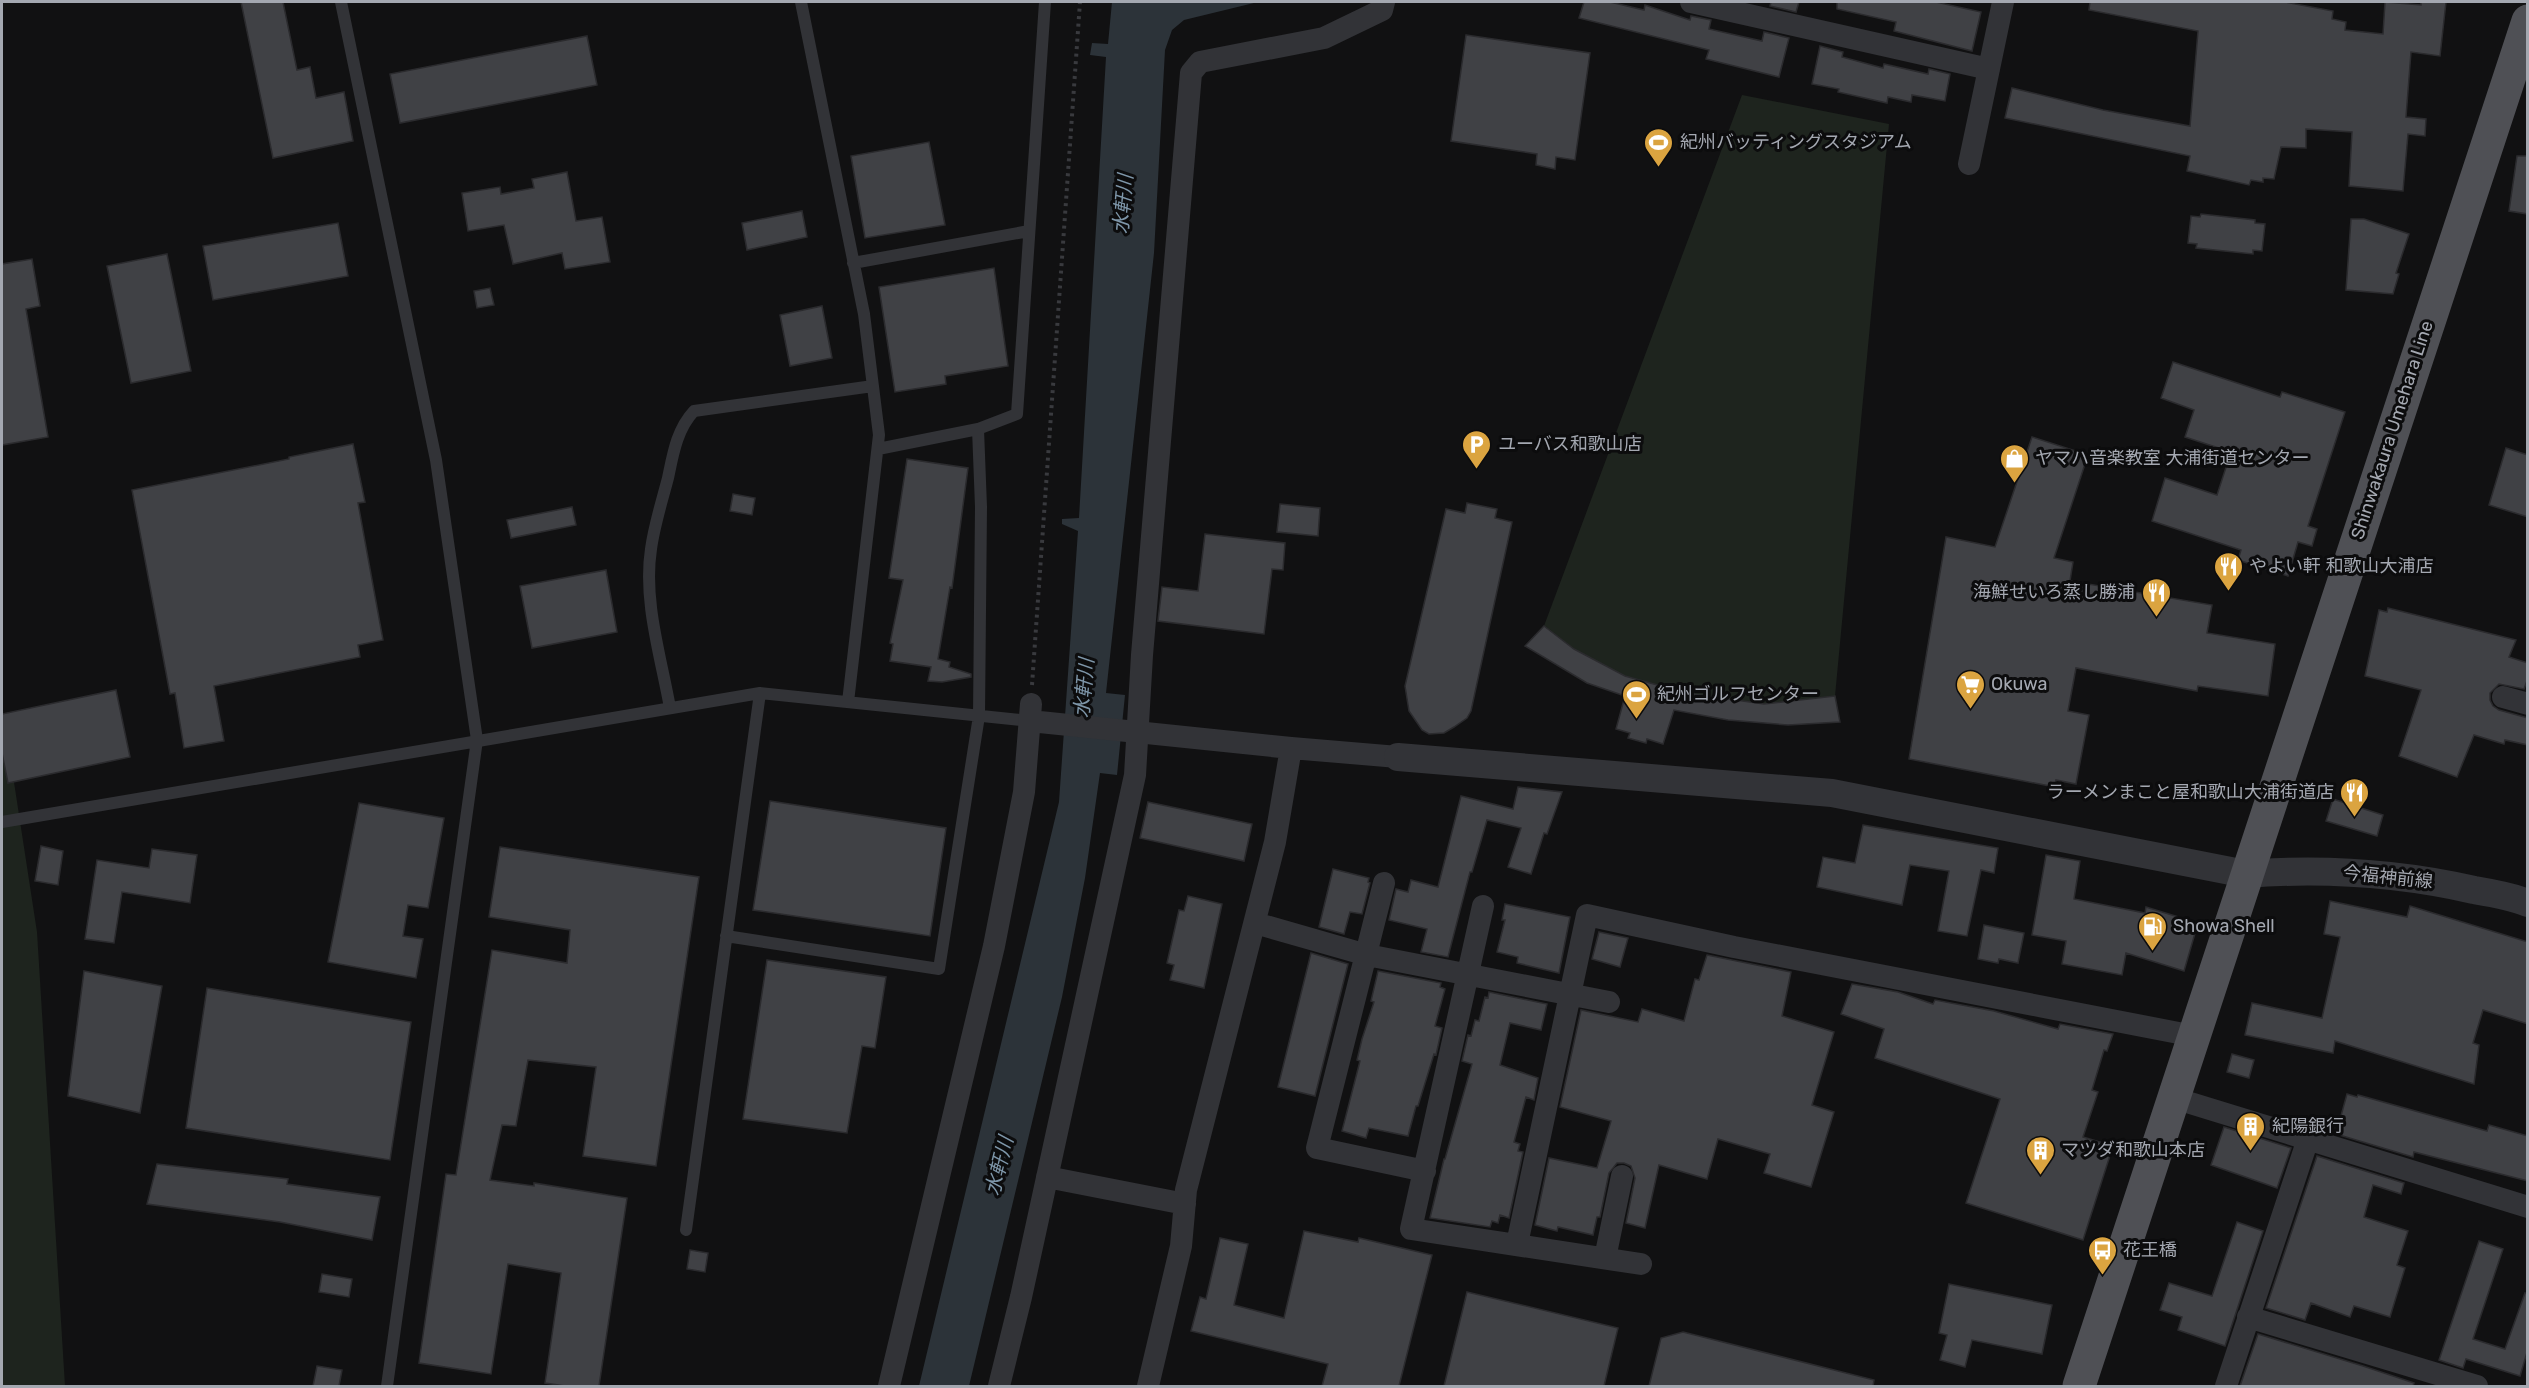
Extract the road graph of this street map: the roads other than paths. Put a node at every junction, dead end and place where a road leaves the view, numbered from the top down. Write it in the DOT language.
graph roads {
  1 [pos="341,2"];
  2 [pos="801,2"];
  3 [pos="1046,2"];
  4 [pos="1384,2"];
  5 [pos="1691,2"];
  6 [pos="2003,2"];
  7 [pos="1720,5"];
  8 [pos="2528,21"];
  9 [pos="1989,69"];
  10 [pos="2519,73"];
  11 [pos="1969,164"];
  12 [pos="1029,231"];
  13 [pos="853,262"];
  14 [pos="873,386"];
  15 [pos="978,429"];
  16 [pos="878,449"];
  17 [pos="760,693"];
  18 [pos="2503,697"];
  19 [pos="848,702"];
  20 [pos="2528,704"];
  21 [pos="670,708"];
  22 [pos="1030,712"];
  23 [pos="979,716"];
  24 [pos="1131,731"];
  25 [pos="477,740"];
  26 [pos="1291,748"];
  27 [pos="1398,757"];
  28 [pos="2,822"];
  29 [pos="2246,874"];
  30 [pos="1384,884"];
  31 [pos="2528,903"];
  32 [pos="1483,906"];
  33 [pos="1255,923"];
  34 [pos="726,936"];
  35 [pos="1367,955"];
  36 [pos="1468,974"];
  37 [pos="1570,994"];
  38 [pos="1609,1002"];
  39 [pos="2194,1036"];
  40 [pos="2174,1098"];
  41 [pos="2308,1139"];
  42 [pos="1425,1171"];
  43 [pos="1622,1176"];
  44 [pos="1047,1177"];
  45 [pos="1185,1204"];
  46 [pos="2528,1207"];
  47 [pos="686,1230"];
  48 [pos="1517,1244"];
  49 [pos="1605,1258"];
  50 [pos="1641,1264"];
  51 [pos="2248,1317"];
  52 [pos="387,1386"];
  53 [pos="889,1386"];
  54 [pos="999,1386"];
  55 [pos="1148,1386"];
  56 [pos="2079,1386"];
  57 [pos="2226,1386"];
  58 [pos="2477,1386"];
  1 -- 25 [label="lane"];
  2 -- 13 [label="lane"];
  3 -- 12 [label="lane"];
  4 -- 24 [label="street"];
  5 -- 7 [label="street"];
  6 -- 9 [label="street"];
  7 -- 9 [label="street"];
  8 -- 10 [label="main road, Shinwakaura Umehara Line"];
  9 -- 11 [label="street"];
  10 -- 29 [label="main road, Shinwakaura Umehara Line"];
  12 -- 13 [label="lane"];
  12 -- 15 [label="lane"];
  13 -- 14 [label="lane"];
  14 -- 16 [label="lane"];
  14 -- 21 [label="lane"];
  15 -- 16 [label="lane"];
  15 -- 23 [label="lane"];
  16 -- 19 [label="lane"];
  17 -- 19 [label="lane"];
  17 -- 21 [label="lane"];
  17 -- 34 [label="lane"];
  18 -- 20 [label="street"];
  19 -- 23 [label="lane"];
  21 -- 25 [label="lane"];
  22 -- 23 [label="lane"];
  22 -- 24 [label="street"];
  22 -- 53 [label="street"];
  23 -- 34 [label="lane"];
  24 -- 26 [label="street"];
  24 -- 44 [label="street"];
  25 -- 28 [label="lane"];
  25 -- 52 [label="lane"];
  26 -- 27 [label="street"];
  26 -- 33 [label="street"];
  27 -- 29 [label="street, 今福神前線"];
  29 -- 31 [label="street, 今福神前線"];
  29 -- 39 [label="main road, Shinwakaura Umehara Line"];
  30 -- 35 [label="street"];
  32 -- 36 [label="street"];
  33 -- 35 [label="street"];
  33 -- 45 [label="street"];
  34 -- 47 [label="lane"];
  35 -- 36 [label="street"];
  35 -- 42 [label="street"];
  36 -- 37 [label="street"];
  36 -- 42 [label="street"];
  37 -- 38 [label="street"];
  37 -- 39 [label="street"];
  37 -- 48 [label="street"];
  39 -- 40 [label="main road, Shinwakaura Umehara Line"];
  40 -- 41 [label="street"];
  40 -- 56 [label="main road, Shinwakaura Umehara Line"];
  41 -- 46 [label="street"];
  41 -- 51 [label="street"];
  42 -- 48 [label="street"];
  43 -- 49 [label="street"];
  44 -- 45 [label="street"];
  44 -- 54 [label="street"];
  45 -- 55 [label="street"];
  48 -- 49 [label="street"];
  49 -- 50 [label="street"];
  51 -- 57 [label="street"];
  51 -- 58 [label="street"];
}
